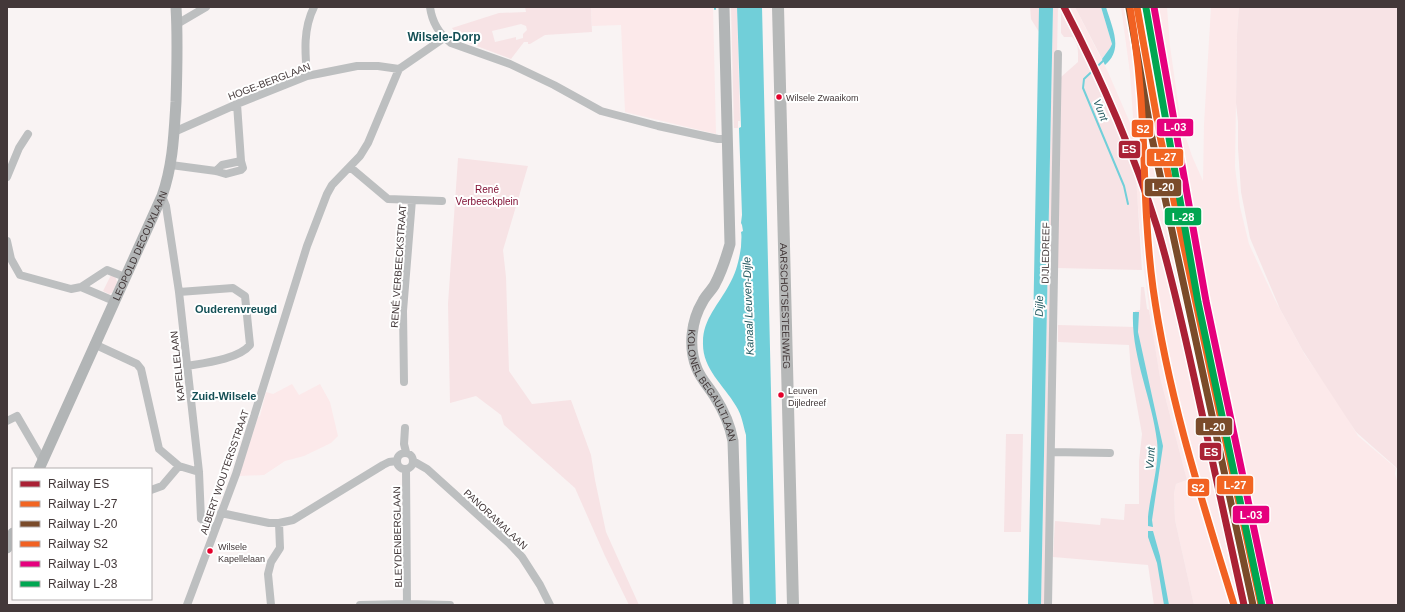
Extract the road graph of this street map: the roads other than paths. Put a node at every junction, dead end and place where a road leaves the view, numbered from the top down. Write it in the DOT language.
graph roads {
  1 [pos="176,7"];
  2 [pos="206,7"];
  3 [pos="314,7"];
  4 [pos="430,7"];
  5 [pos="724,7"];
  6 [pos="778,7"];
  7 [pos="177,24"];
  8 [pos="444,38"];
  9 [pos="1058,54"];
  10 [pos="399,69"];
  11 [pos="307,76"];
  12 [pos="237,104"];
  13 [pos="174,132"];
  14 [pos="28,134"];
  15 [pos="728,139"];
  16 [pos="171,165"];
  17 [pos="350,167"];
  18 [pos="7,177"];
  19 [pos="162,196"];
  20 [pos="412,200"];
  21 [pos="442,201"];
  22 [pos="7,241"];
  23 [pos="125,277"];
  24 [pos="81,287"];
  25 [pos="179,292"];
  26 [pos="114,301"];
  27 [pos="94,344"];
  28 [pos="187,366"];
  29 [pos="404,382"];
  30 [pos="7,421"];
  31 [pos="405,428"];
  32 [pos="406,452"];
  33 [pos="1051,452"];
  34 [pos="1110,453"];
  35 [pos="397,461"];
  36 [pos="413,461"];
  37 [pos="40,464"];
  38 [pos="179,466"];
  39 [pos="406,469"];
  40 [pos="199,472"];
  41 [pos="152,490"];
  42 [pos="221,513"];
  43 [pos="279,523"];
  44 [pos="215,528"];
  45 [pos="12,536"];
  46 [pos="7,548"];
  47 [pos="407,604"];
  48 [pos="187,605"];
  49 [pos="271,605"];
  50 [pos="360,605"];
  51 [pos="450,605"];
  52 [pos="550,605"];
  53 [pos="738,605"];
  54 [pos="793,605"];
  55 [pos="1048,605"];
  1 -- 7 [label="street, LEOPOLD DECOUXLAAN"];
  2 -- 7 [label="street"];
  3 -- 11 [label="street"];
  4 -- 8 [label="street"];
  5 -- 15 [label="street, KOLONEL BEGAULTLAAN"];
  6 -- 54 [label="main road, AARSCHOTSESTEENWEG"];
  7 -- 13 [label="street, LEOPOLD DECOUXLAAN"];
  8 -- 10 [label="street"];
  8 -- 15 [label="street"];
  9 -- 33 [label="street, DIJLEDREEF"];
  10 -- 11 [label="street, HOGE-BERGLAAN"];
  10 -- 17 [label="street, ALBERT WOUTERSSTRAAT"];
  11 -- 12 [label="street, HOGE-BERGLAAN"];
  12 -- 13 [label="street, HOGE-BERGLAAN"];
  12 -- 16 [label="street"];
  13 -- 16 [label="street, LEOPOLD DECOUXLAAN"];
  14 -- 18 [label="street"];
  15 -- 53 [label="street, KOLONEL BEGAULTLAAN"];
  16 -- 19 [label="street, LEOPOLD DECOUXLAAN"];
  17 -- 20 [label="street, RENÉ VERBEECKSTRAAT"];
  17 -- 42 [label="street, ALBERT WOUTERSSTRAAT"];
  19 -- 23 [label="street, LEOPOLD DECOUXLAAN"];
  19 -- 25 [label="street, KAPELLELAAN"];
  20 -- 21 [label="street, RENÉ VERBEECKSTRAAT"];
  20 -- 29 [label="street, RENÉ VERBEECKSTRAAT"];
  22 -- 24 [label="street"];
  23 -- 24 [label="street"];
  23 -- 26 [label="street, LEOPOLD DECOUXLAAN"];
  24 -- 26 [label="street"];
  25 -- 28 [label="street, KAPELLELAAN"];
  25 -- 28 [label="street"];
  26 -- 27 [label="street, LEOPOLD DECOUXLAAN"];
  27 -- 37 [label="street, LEOPOLD DECOUXLAAN"];
  27 -- 38 [label="street"];
  28 -- 40 [label="street, KAPELLELAAN"];
  30 -- 37 [label="street"];
  31 -- 32 [label="street"];
  32 -- 35 [label="street"];
  32 -- 36 [label="street"];
  33 -- 34 [label="street"];
  33 -- 55 [label="street, DIJLEDREEF"];
  35 -- 39 [label="street"];
  35 -- 43 [label="street"];
  36 -- 39 [label="street"];
  36 -- 52 [label="street, PANORAMALAAN"];
  38 -- 40 [label="street"];
  38 -- 41 [label="street"];
  39 -- 47 [label="street, BLEYDENBERGLAAN"];
  40 -- 44 [label="street, KAPELLELAAN"];
  42 -- 43 [label="street"];
  42 -- 44 [label="street, ALBERT WOUTERSSTRAAT"];
  43 -- 49 [label="street"];
  44 -- 48 [label="street, ALBERT WOUTERSSTRAAT"];
  45 -- 46 [label="street"];
  47 -- 50 [label="street"];
  47 -- 51 [label="street"];
}
